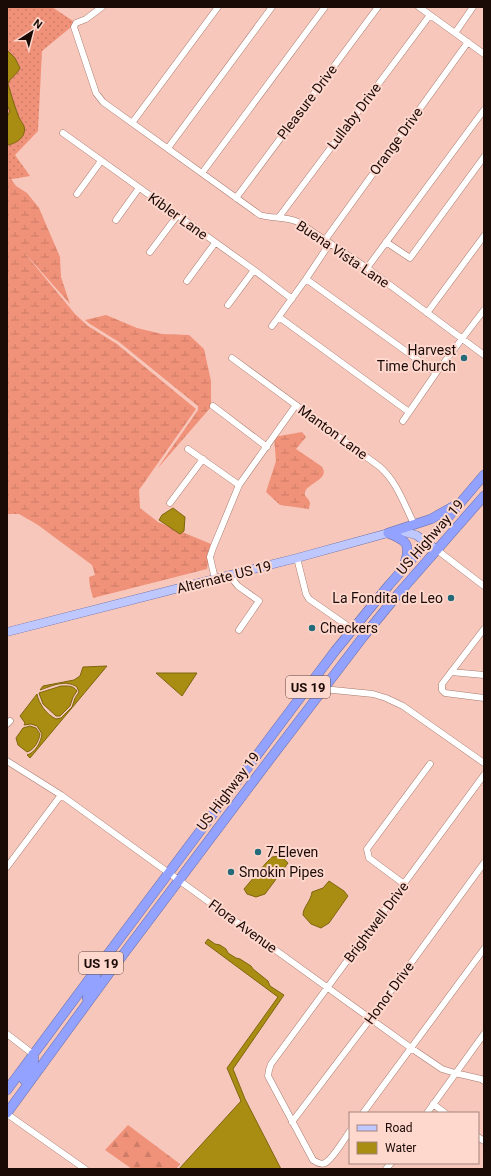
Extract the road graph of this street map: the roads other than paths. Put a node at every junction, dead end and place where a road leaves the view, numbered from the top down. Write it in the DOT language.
graph roads {
  1 [pos="102,7"];
  2 [pos="218,7"];
  3 [pos="272,7"];
  4 [pos="326,7"];
  5 [pos="378,7"];
  6 [pos="419,7"];
  7 [pos="473,7"];
  8 [pos="430,14"];
  9 [pos="455,33"];
  10 [pos="468,42"];
  11 [pos="484,54"];
  12 [pos="484,110"];
  13 [pos="132,123"];
  14 [pos="63,133"];
  15 [pos="168,148"];
  16 [pos="484,157"];
  17 [pos="101,161"];
  18 [pos="202,173"];
  19 [pos="139,188"];
  20 [pos="76,194"];
  21 [pos="236,198"];
  22 [pos="177,216"];
  23 [pos="279,217"];
  24 [pos="116,220"];
  25 [pos="484,236"];
  26 [pos="327,242"];
  27 [pos="386,242"];
  28 [pos="215,243"];
  29 [pos="150,252"];
  30 [pos="367,268"];
  31 [pos="254,270"];
  32 [pos="306,279"];
  33 [pos="187,281"];
  34 [pos="292,299"];
  35 [pos="228,305"];
  36 [pos="484,310"];
  37 [pos="427,313"];
  38 [pos="279,317"];
  39 [pos="272,326"];
  40 [pos="463,339"];
  41 [pos="484,355"];
  42 [pos="232,358"];
  43 [pos="436,373"];
  44 [pos="296,405"];
  45 [pos="213,406"];
  46 [pos="409,412"];
  47 [pos="403,421"];
  48 [pos="267,447"];
  49 [pos="188,449"];
  50 [pos="202,460"];
  51 [pos="484,475"];
  52 [pos="239,485"];
  53 [pos="484,496"];
  54 [pos="462,501"];
  55 [pos="170,503"];
  56 [pos="414,524"];
  57 [pos="388,532"];
  58 [pos="427,542"];
  59 [pos="437,550"];
  60 [pos="297,558"];
  61 [pos="403,569"];
  62 [pos="232,575"];
  63 [pos="215,579"];
  64 [pos="484,586"];
  65 [pos="364,615"];
  66 [pos="352,629"];
  67 [pos="484,629"];
  68 [pos="239,630"];
  69 [pos="7,632"];
  70 [pos="451,672"];
  71 [pos="484,675"];
  72 [pos="323,689"];
  73 [pos="302,696"];
  74 [pos="484,698"];
  75 [pos="283,742"];
  76 [pos="7,761"];
  77 [pos="484,763"];
  78 [pos="430,764"];
  79 [pos="484,775"];
  80 [pos="61,795"];
  81 [pos="484,863"];
  82 [pos="7,867"];
  83 [pos="169,872"];
  84 [pos="180,880"];
  85 [pos="404,884"];
  86 [pos="484,948"];
  87 [pos="96,970"];
  88 [pos="327,987"];
  89 [pos="86,1005"];
  90 [pos="59,1018"];
  91 [pos="371,1018"];
  92 [pos="7,1034"];
  93 [pos="484,1034"];
  94 [pos="411,1048"];
  95 [pos="33,1054"];
  96 [pos="45,1061"];
  97 [pos="455,1073"];
  98 [pos="484,1082"];
  99 [pos="7,1090"];
  100 [pos="433,1104"];
  101 [pos="364,1112"];
  102 [pos="428,1112"];
  103 [pos="444,1112"];
  104 [pos="7,1113"];
  105 [pos="292,1122"];
  106 [pos="349,1132"];
  107 [pos="85,1169"];
  1 -- 13 [label="street, Buena Vista Lane"];
  2 -- 13 [label="street"];
  3 -- 15 [label="street"];
  4 -- 18 [label="street"];
  5 -- 21 [label="street, Pleasure Drive"];
  6 -- 8 [label="street"];
  7 -- 9 [label="street"];
  8 -- 9 [label="street"];
  8 -- 23 [label="street, Lullaby Drive"];
  9 -- 10 [label="street"];
  10 -- 11 [label="street"];
  10 -- 26 [label="street, Orange Drive"];
  12 -- 27 [label="street"];
  13 -- 15 [label="street, Buena Vista Lane"];
  14 -- 17 [label="street, Kibler Lane"];
  15 -- 18 [label="street, Buena Vista Lane"];
  16 -- 27 [label="street"];
  17 -- 19 [label="street, Kibler Lane"];
  17 -- 20 [label="street"];
  18 -- 21 [label="street, Buena Vista Lane"];
  19 -- 22 [label="street, Kibler Lane"];
  19 -- 24 [label="street"];
  21 -- 23 [label="street, Buena Vista Lane"];
  22 -- 28 [label="street, Kibler Lane"];
  22 -- 29 [label="street"];
  23 -- 26 [label="street, Buena Vista Lane"];
  25 -- 37 [label="street"];
  26 -- 30 [label="street, Buena Vista Lane"];
  26 -- 32 [label="street, Orange Drive"];
  27 -- 30 [label="street"];
  28 -- 31 [label="street, Kibler Lane"];
  28 -- 33 [label="street"];
  30 -- 37 [label="street, Buena Vista Lane"];
  31 -- 34 [label="street, Kibler Lane"];
  31 -- 35 [label="street"];
  32 -- 34 [label="street, Orange Drive"];
  32 -- 43 [label="street"];
  34 -- 38 [label="street, Orange Drive"];
  36 -- 40 [label="street"];
  37 -- 40 [label="street, Buena Vista Lane"];
  38 -- 39 [label="street, Orange Drive"];
  38 -- 46 [label="street"];
  40 -- 41 [label="street, Buena Vista Lane"];
  40 -- 43 [label="street"];
  42 -- 44 [label="street, Manton Lane"];
  43 -- 46 [label="street"];
  44 -- 48 [label="street"];
  44 -- 56 [label="street, Manton Lane"];
  45 -- 48 [label="street"];
  46 -- 47 [label="street"];
  48 -- 52 [label="street"];
  49 -- 50 [label="street"];
  50 -- 52 [label="street"];
  50 -- 55 [label="street"];
  51 -- 54 [label="highway, US Highway 19 / US 19"];
  52 -- 63 [label="street"];
  53 -- 59 [label="highway, US Highway 19 / US 19"];
  54 -- 56 [label="highway"];
  54 -- 58 [label="highway, US Highway 19 / US 19"];
  56 -- 57 [label="highway"];
  57 -- 58 [label="main road, Alternate US 19"];
  57 -- 60 [label="main road, Alternate US 19"];
  57 -- 61 [label="highway"];
  58 -- 59 [label="main road, Alternate US 19"];
  58 -- 61 [label="highway, US Highway 19 / US 19"];
  59 -- 64 [label="street"];
  59 -- 72 [label="highway, US Highway 19 / US 19"];
  60 -- 62 [label="main road, Alternate US 19"];
  60 -- 66 [label="street"];
  61 -- 65 [label="highway, US Highway 19 / US 19"];
  62 -- 63 [label="main road, Alternate US 19"];
  62 -- 68 [label="street"];
  63 -- 69 [label="main road, Alternate US 19"];
  65 -- 66 [label="highway, US Highway 19 / US 19"];
  65 -- 72 [label="highway"];
  66 -- 73 [label="highway, US Highway 19 / US 19"];
  67 -- 70 [label="street"];
  70 -- 71 [label="street"];
  70 -- 74 [label="street"];
  72 -- 75 [label="highway, US Highway 19 / US 19"];
  72 -- 77 [label="street"];
  73 -- 75 [label="highway"];
  73 -- 83 [label="highway, US Highway 19 / US 19"];
  75 -- 84 [label="highway, US Highway 19 / US 19"];
  76 -- 80 [label="street, Flora Avenue"];
  78 -- 85 [label="street"];
  79 -- 85 [label="street, Brightwell Drive"];
  80 -- 82 [label="street"];
  80 -- 83 [label="street, Flora Avenue"];
  81 -- 91 [label="street, Honor Drive"];
  83 -- 84 [label="street, Flora Avenue"];
  83 -- 87 [label="highway, US Highway 19 / US 19"];
  84 -- 88 [label="street, Flora Avenue"];
  84 -- 89 [label="highway, US Highway 19 / US 19"];
  85 -- 88 [label="street, Brightwell Drive"];
  86 -- 94 [label="street"];
  87 -- 89 [label="highway"];
  87 -- 90 [label="highway, US Highway 19 / US 19"];
  88 -- 91 [label="street, Flora Avenue"];
  88 -- 105 [label="street, Brightwell Drive"];
  89 -- 96 [label="highway, US Highway 19 / US 19"];
  90 -- 95 [label="highway, US Highway 19 / US 19"];
  90 -- 96 [label="highway"];
  91 -- 94 [label="street, Flora Avenue"];
  91 -- 105 [label="street, Honor Drive"];
  92 -- 95 [label="street"];
  93 -- 97 [label="street"];
  94 -- 97 [label="street, Flora Avenue"];
  94 -- 101 [label="street"];
  95 -- 99 [label="highway, US Highway 19 / US 19"];
  95 -- 104 [label="highway"];
  96 -- 104 [label="highway, US Highway 19 / US 19"];
  97 -- 98 [label="street, Flora Avenue"];
  97 -- 100 [label="street"];
  100 -- 102 [label="street"];
  100 -- 103 [label="street"];
  104 -- 107 [label="street"];
  105 -- 106 [label="street"];
}
